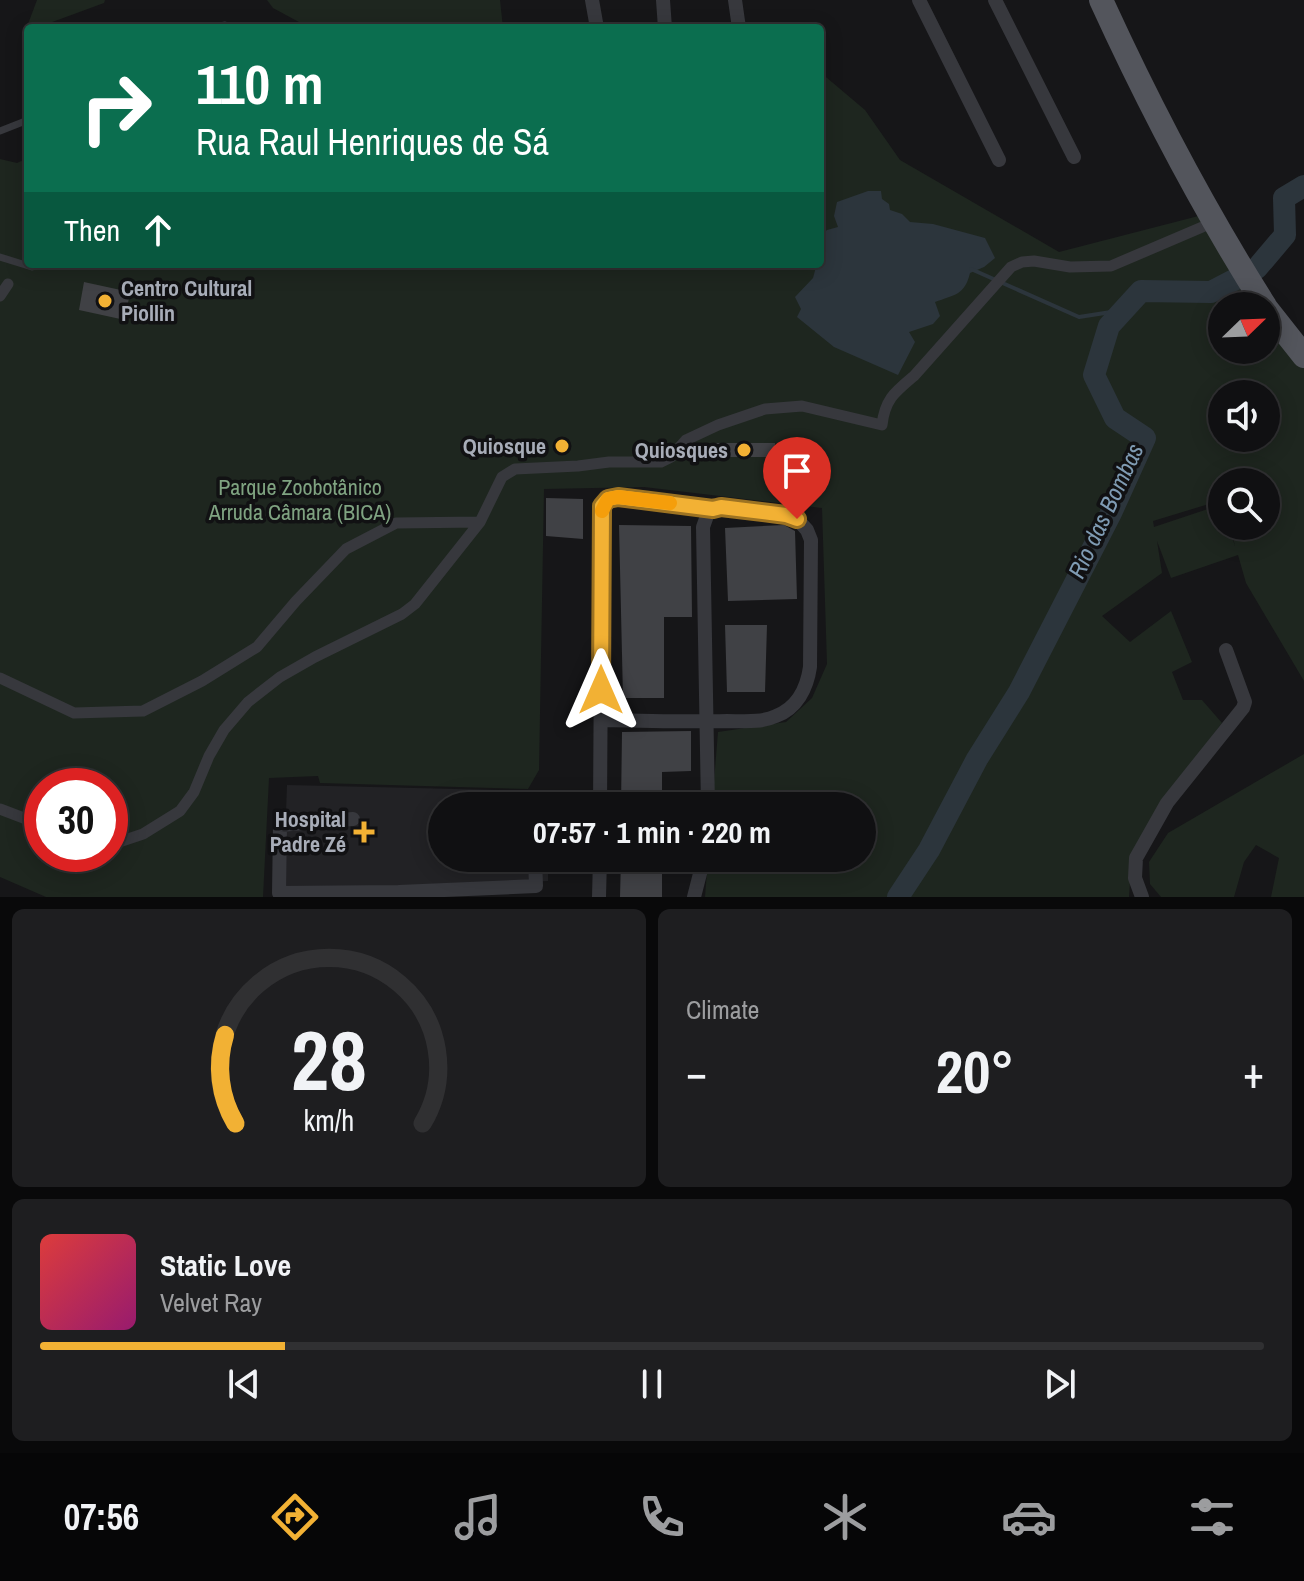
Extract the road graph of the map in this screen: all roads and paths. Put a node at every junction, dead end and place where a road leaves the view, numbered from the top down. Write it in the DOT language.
graph roads {
  1 [pos="592,0"];
  2 [pos="663,0"];
  3 [pos="735,0"];
  4 [pos="919,0"];
  5 [pos="995,0"];
  6 [pos="1101,0"];
  7 [pos="596,24"];
  8 [pos="665,24"];
  9 [pos="738,24"];
  10 [pos="24,122"];
  11 [pos="0,131"];
  12 [pos="1074,157"];
  13 [pos="999,160"];
  14 [pos="1214,222"];
  15 [pos="0,257"];
  16 [pos="24,264"];
  17 [pos="8,284"];
  18 [pos="1257,292"];
  19 [pos="0,296"];
  20 [pos="1280,324"];
  21 [pos="1304,356"];
  22 [pos="713,509"];
  23 [pos="480,522"];
  24 [pos="1226,650"];
  25 [pos="0,678"];
  26 [pos="601,720"];
  27 [pos="707,721"];
  28 [pos="600,792"];
  29 [pos="708,792"];
  30 [pos="0,809"];
  31 [pos="24,818"];
  32 [pos="353,819"];
  33 [pos="128,837"];
  34 [pos="536,872"];
  35 [pos="600,872"];
  36 [pos="700,872"];
  37 [pos="399,894"];
  38 [pos="599,897"];
  39 [pos="694,897"];
  40 [pos="1142,897"];
  1 -- 7 [label="street"];
  2 -- 8 [label="street"];
  3 -- 9 [label="street"];
  4 -- 13 [label="street"];
  5 -- 12 [label="street"];
  6 -- 14 [label="main road"];
  10 -- 11 [label="lane"];
  14 -- 18 [label="main road"];
  14 -- 23 [label="street"];
  15 -- 16 [label="lane"];
  17 -- 19 [label="street"];
  20 -- 21 [label="main road"];
  22 -- 26 [label="street"];
  22 -- 27 [label="street"];
  22 -- 27 [label="street"];
  23 -- 25 [label="street"];
  23 -- 33 [label="street"];
  24 -- 40 [label="street"];
  26 -- 27 [label="street"];
  26 -- 28 [label="street"];
  27 -- 29 [label="street"];
  30 -- 31 [label="street"];
  32 -- 37 [label="street"];
  34 -- 37 [label="street"];
  35 -- 38 [label="street"];
  36 -- 39 [label="street"];
}
